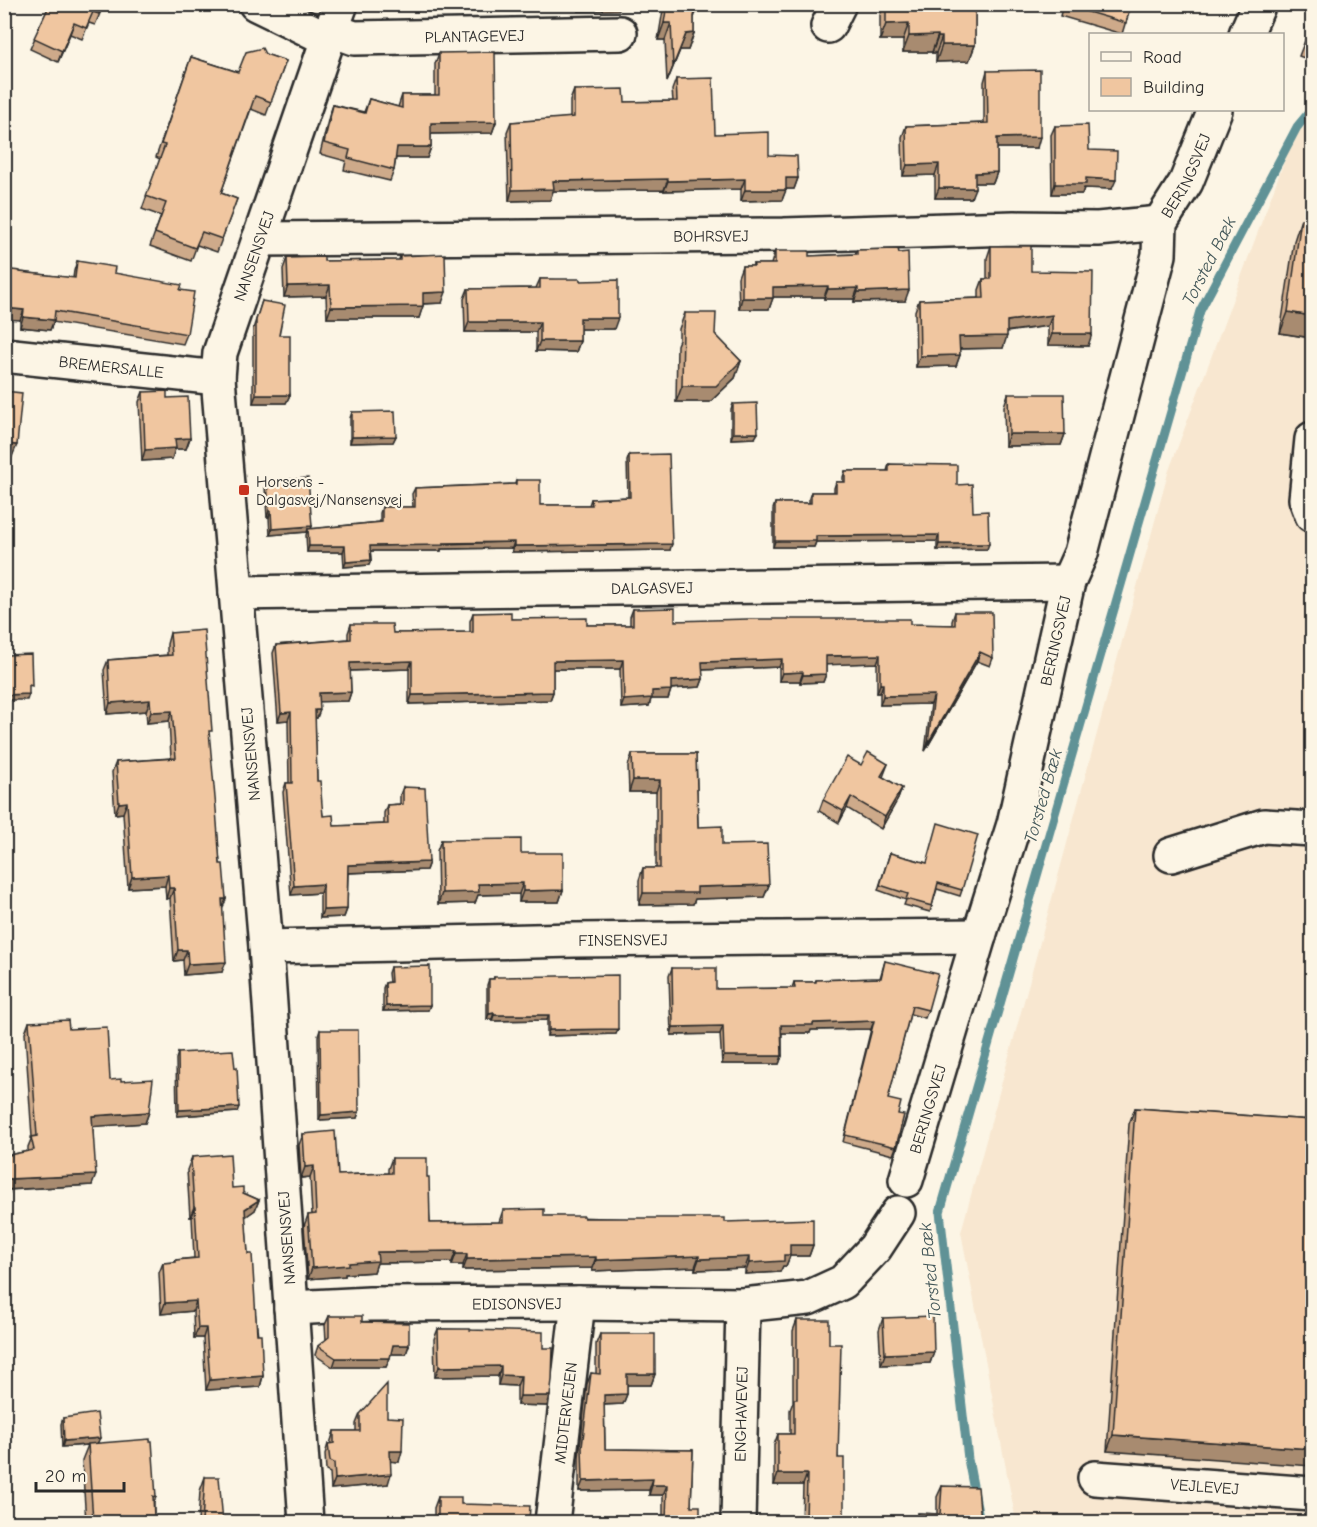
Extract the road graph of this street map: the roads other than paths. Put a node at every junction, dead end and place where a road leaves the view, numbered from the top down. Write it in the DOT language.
graph roads {
  1 [pos="256,4"];
  2 [pos="1259,4"];
  3 [pos="334,25"];
  4 [pos="620,33"];
  5 [pos="1246,33"];
  6 [pos="1215,111"];
  7 [pos="1160,223"];
  8 [pos="259,239"];
  9 [pos="4,355"];
  10 [pos="218,378"];
  11 [pos="1312,439"];
  12 [pos="1312,515"];
  13 [pos="1068,582"];
  14 [pos="236,593"];
  15 [pos="1312,829"];
  16 [pos="1171,855"];
  17 [pos="979,936"];
  18 [pos="266,947"];
  19 [pos="906,1180"];
  20 [pos="898,1213"];
  21 [pos="578,1303"];
  22 [pos="743,1305"];
  23 [pos="291,1308"];
  24 [pos="1095,1478"];
  25 [pos="1312,1494"];
  26 [pos="306,1522"];
  27 [pos="552,1522"];
  28 [pos="738,1522"];
  1 -- 3 [label="street, PLANTAGEVEJ"];
  2 -- 5 [label="street"];
  3 -- 4 [label="street, PLANTAGEVEJ"];
  3 -- 8 [label="street, NANSENSVEJ"];
  6 -- 7 [label="street, BERINGSVEJ"];
  7 -- 8 [label="street, BOHRSVEJ"];
  7 -- 13 [label="street, BERINGSVEJ"];
  8 -- 10 [label="street, NANSENSVEJ"];
  9 -- 10 [label="street, BREMERSALLE"];
  10 -- 14 [label="street, NANSENSVEJ"];
  11 -- 12 [label="street"];
  13 -- 14 [label="street, DALGASVEJ"];
  13 -- 17 [label="street, BERINGSVEJ"];
  14 -- 18 [label="street, NANSENSVEJ"];
  15 -- 16 [label="street"];
  17 -- 18 [label="street, FINSENSVEJ"];
  17 -- 19 [label="street, BERINGSVEJ"];
  18 -- 23 [label="street, NANSENSVEJ"];
  20 -- 22 [label="street"];
  21 -- 22 [label="street, EDISONSVEJ"];
  21 -- 23 [label="street, EDISONSVEJ"];
  21 -- 27 [label="street, MIDTERVEJEN"];
  22 -- 28 [label="street, ENGHAVEVEJ"];
  23 -- 26 [label="street, NANSENSVEJ"];
  24 -- 25 [label="street, VEJLEVEJ"];
}
